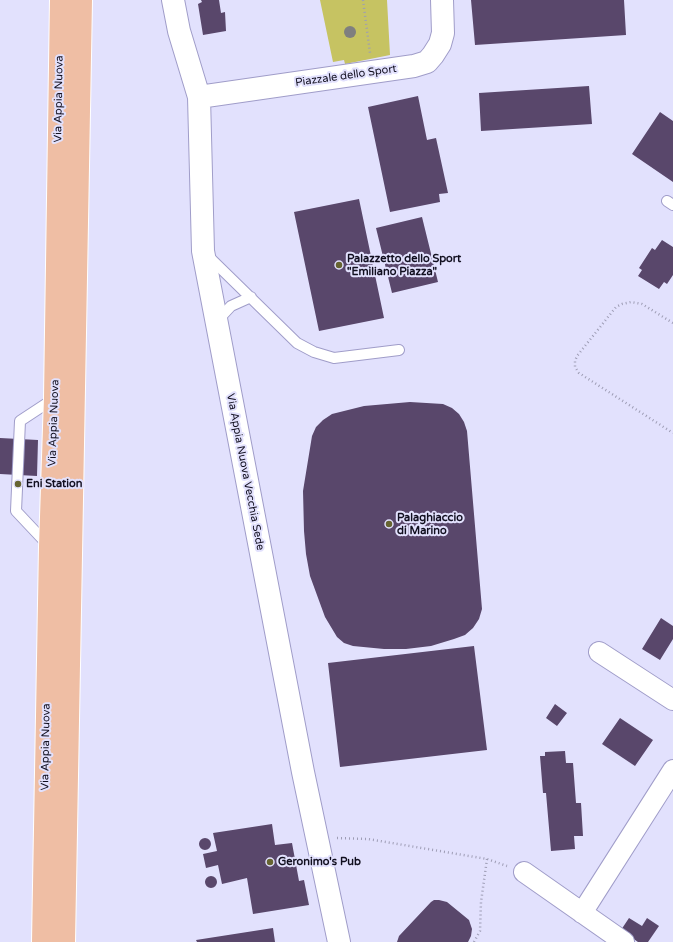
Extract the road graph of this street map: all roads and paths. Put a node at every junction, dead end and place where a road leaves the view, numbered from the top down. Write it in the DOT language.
graph roads {
  1 [pos="61,0"];
  2 [pos="81,0"];
  3 [pos="173,0"];
  4 [pos="362,0"];
  5 [pos="442,0"];
  6 [pos="372,72"];
  7 [pos="199,97"];
  8 [pos="203,251"];
  9 [pos="251,296"];
  10 [pos="216,322"];
  11 [pos="673,323"];
  12 [pos="399,350"];
  13 [pos="55,398"];
  14 [pos="673,433"];
  15 [pos="50,547"];
  16 [pos="599,652"];
  17 [pos="673,700"];
  18 [pos="673,770"];
  19 [pos="316,837"];
  20 [pos="487,859"];
  21 [pos="524,872"];
  22 [pos="582,913"];
  23 [pos="43,942"];
  24 [pos="64,942"];
  25 [pos="339,942"];
  26 [pos="474,942"];
  27 [pos="624,942"];
  1 -- 13 [label="main road, Via Appia Nuova"];
  2 -- 24 [label="main road, Via Appia Nuova"];
  3 -- 7 [label="street, Via Appia Nuova Vecchia Sede"];
  4 -- 6 [label="path"];
  5 -- 6 [label="street, Piazzale dello Sport"];
  6 -- 7 [label="street, Piazzale dello Sport"];
  7 -- 8 [label="street, Via Appia Nuova Vecchia Sede"];
  8 -- 9 [label="lane"];
  8 -- 10 [label="street, Via Appia Nuova Vecchia Sede"];
  9 -- 10 [label="lane"];
  9 -- 12 [label="lane"];
  10 -- 19 [label="street, Via Appia Nuova Vecchia Sede"];
  11 -- 14 [label="path"];
  13 -- 15 [label="main road, Via Appia Nuova"];
  13 -- 15 [label="lane"];
  15 -- 23 [label="main road, Via Appia Nuova"];
  16 -- 17 [label="street"];
  18 -- 22 [label="street"];
  19 -- 20 [label="path"];
  19 -- 25 [label="street, Via Appia Nuova Vecchia Sede"];
  20 -- 21 [label="path"];
  20 -- 26 [label="path"];
  21 -- 22 [label="street"];
  22 -- 27 [label="street"];
}
